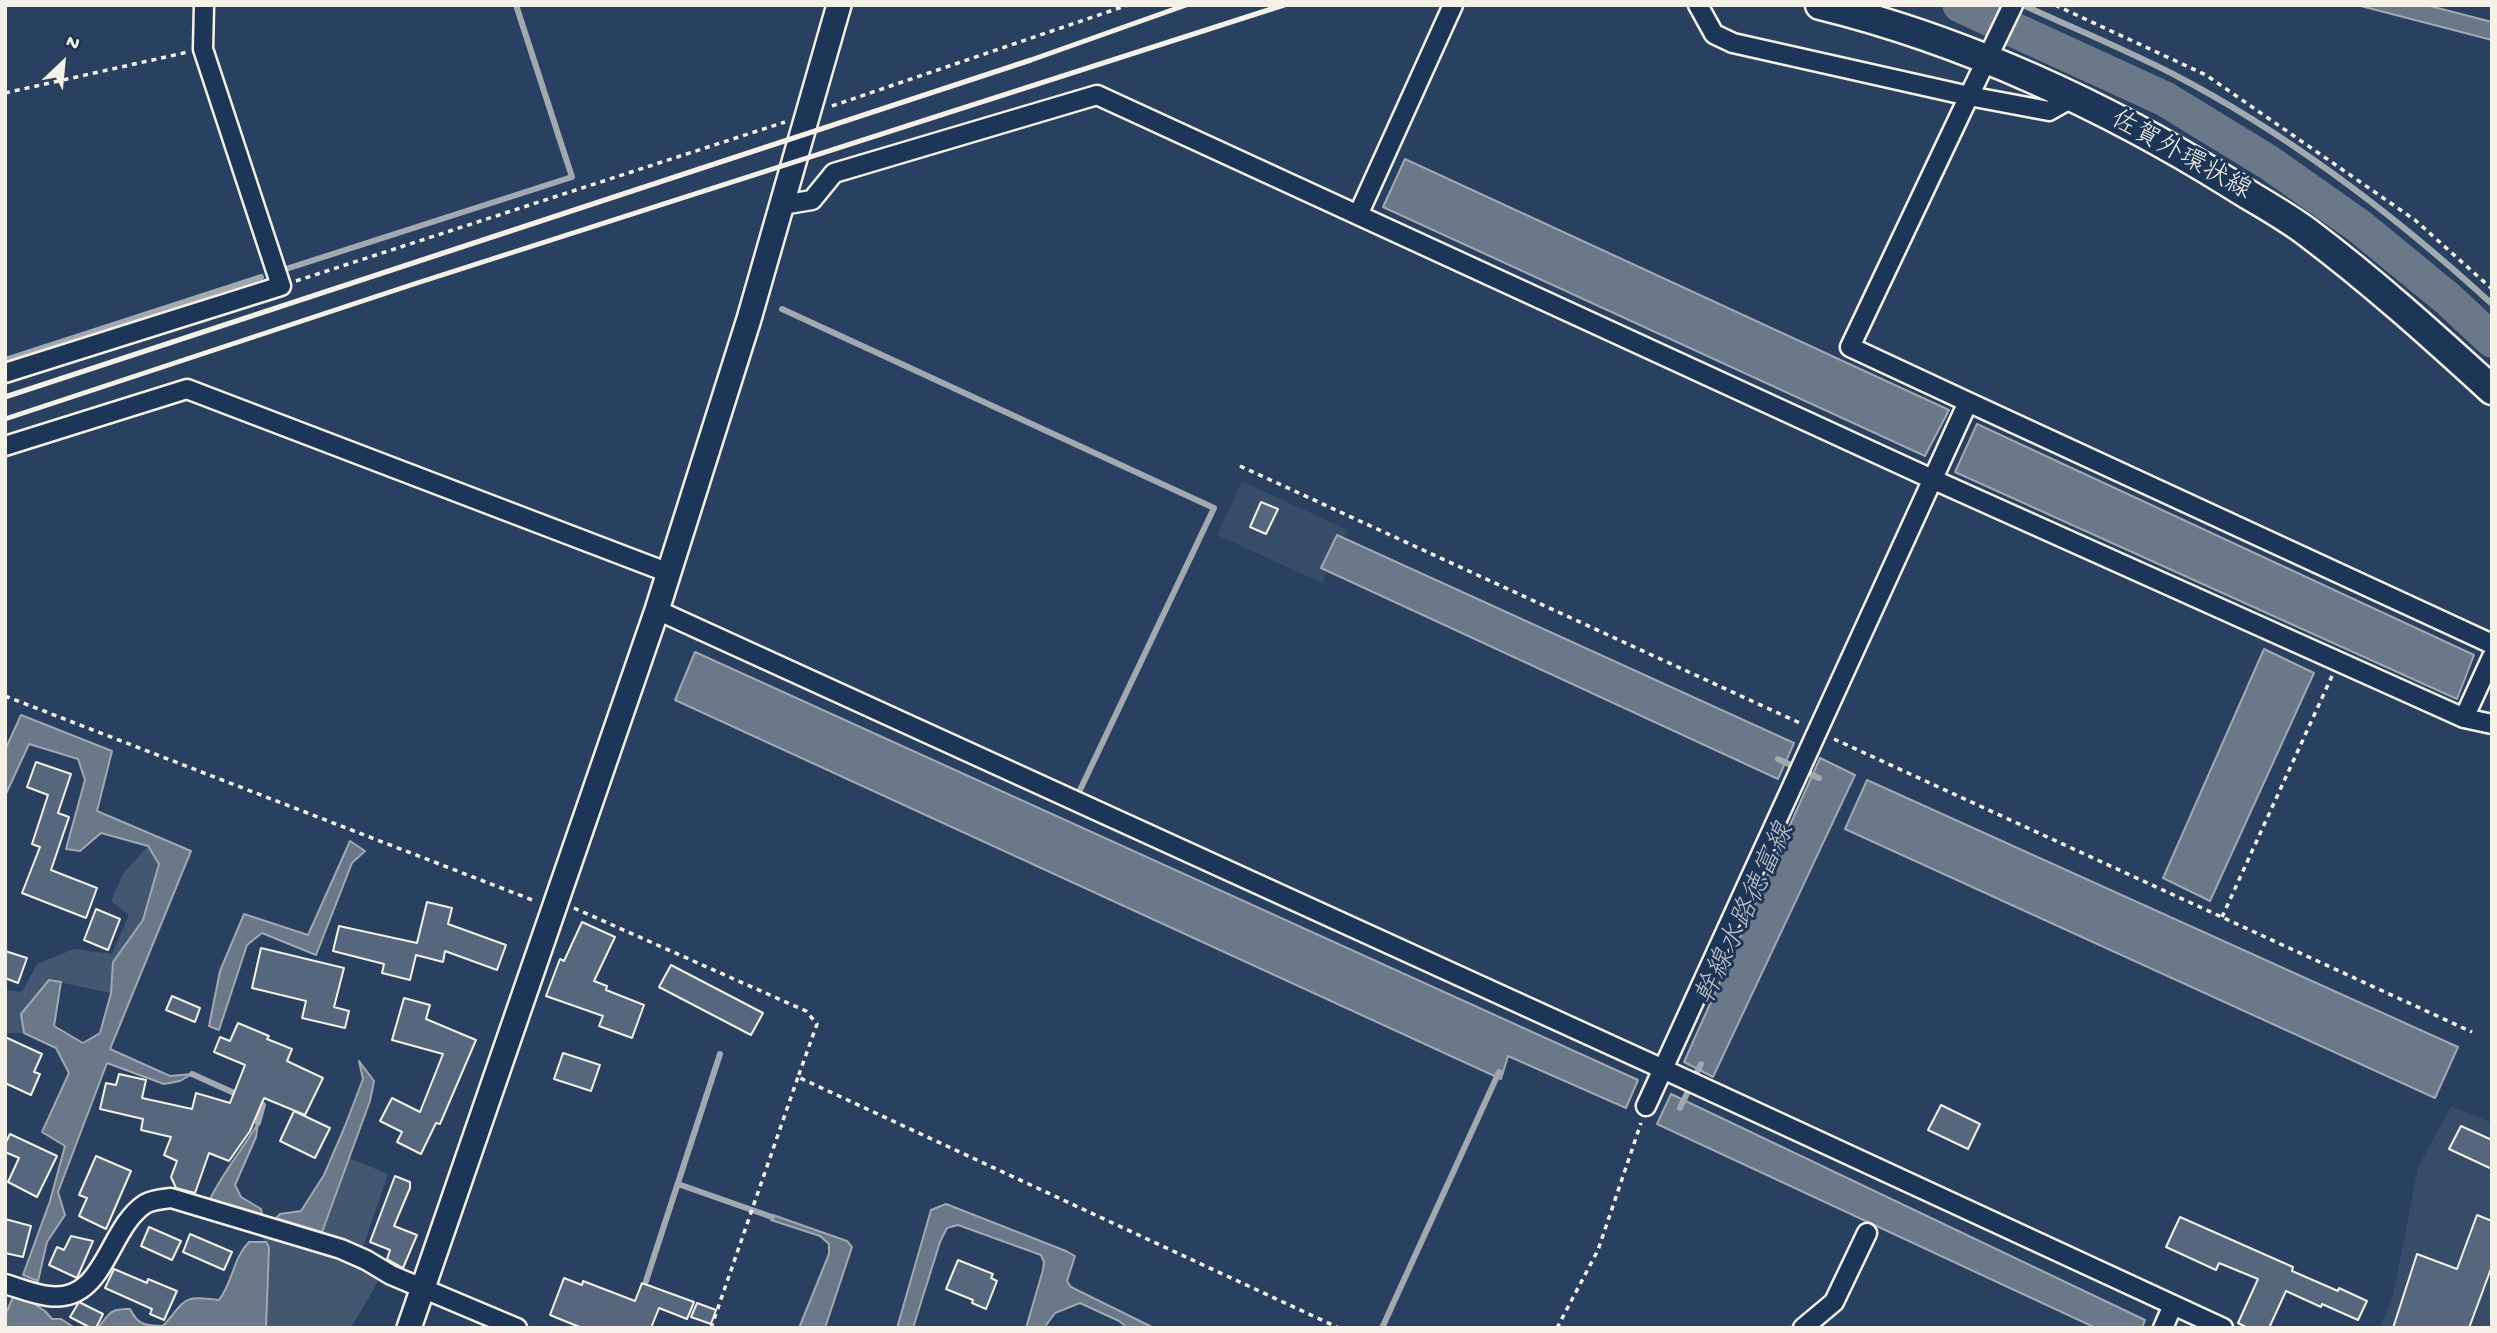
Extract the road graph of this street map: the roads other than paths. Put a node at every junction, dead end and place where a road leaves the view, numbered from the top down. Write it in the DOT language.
graph roads {
  1 [pos="204,5"];
  2 [pos="839,5"];
  3 [pos="1453,5"];
  4 [pos="1698,5"];
  5 [pos="1820,5"];
  6 [pos="2013,5"];
  7 [pos="1990,50"];
  8 [pos="1969,96"];
  9 [pos="2072,98"];
  10 [pos="782,205"];
  11 [pos="1358,215"];
  12 [pos="5,373"];
  13 [pos="2492,390"];
  14 [pos="1968,402"];
  15 [pos="5,446"];
  16 [pos="1932,478"];
  17 [pos="669,573"];
  18 [pos="657,610"];
  19 [pos="2492,644"];
  20 [pos="2492,657"];
  21 [pos="2464,718"];
  22 [pos="2492,724"];
  23 [pos="1663,1069"];
  24 [pos="1646,1107"];
  25 [pos="1867,1233"];
  26 [pos="5,1284"];
  27 [pos="422,1289"];
  28 [pos="2173,1305"];
  29 [pos="409,1328"];
  30 [pos="517,1328"];
  31 [pos="1802,1328"];
  32 [pos="2163,1328"];
  33 [pos="2223,1328"];
  1 -- 12 [label="street"];
  2 -- 10 [label="street"];
  3 -- 11 [label="street"];
  4 -- 8 [label="street"];
  5 -- 7 [label="main road, 佐賀外環状線"];
  6 -- 7 [label="street"];
  7 -- 8 [label="street"];
  7 -- 9 [label="main road, 佐賀外環状線"];
  8 -- 9 [label="street"];
  8 -- 14 [label="street"];
  9 -- 13 [label="main road, 佐賀外環状線"];
  10 -- 11 [label="street"];
  10 -- 17 [label="street"];
  11 -- 16 [label="street"];
  14 -- 16 [label="street"];
  14 -- 19 [label="street"];
  15 -- 17 [label="street"];
  16 -- 21 [label="street"];
  16 -- 23 [label="street"];
  17 -- 18 [label="street"];
  18 -- 23 [label="street"];
  18 -- 27 [label="street"];
  20 -- 21 [label="street"];
  21 -- 22 [label="street"];
  23 -- 24 [label="street"];
  23 -- 28 [label="street"];
  25 -- 31 [label="street"];
  26 -- 27 [label="street"];
  27 -- 29 [label="street"];
  27 -- 30 [label="street"];
  28 -- 32 [label="street"];
  28 -- 33 [label="street"];
}
